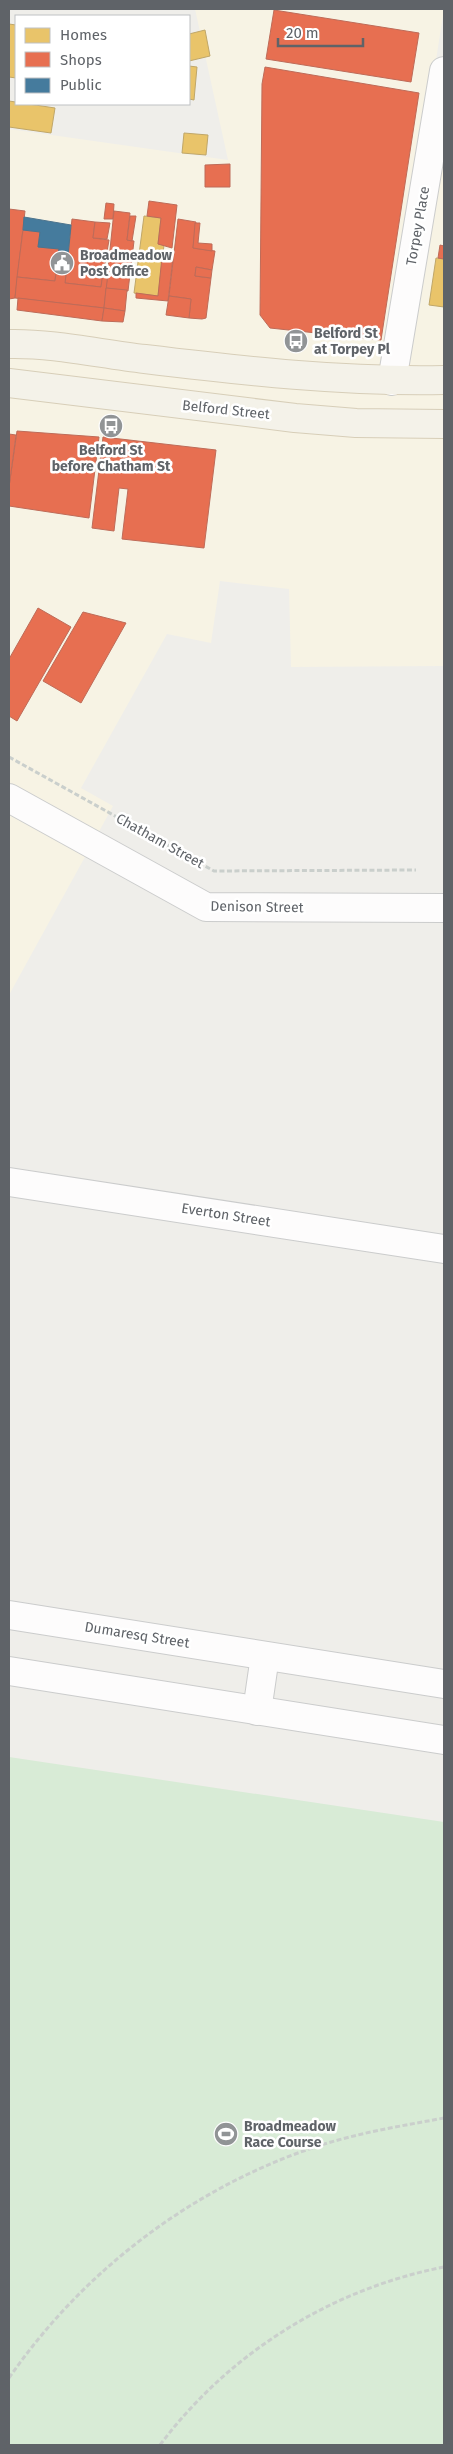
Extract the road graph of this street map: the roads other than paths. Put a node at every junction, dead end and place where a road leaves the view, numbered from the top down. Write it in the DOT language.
graph roads {
  1 [pos="444,71"];
  2 [pos="9,344"];
  3 [pos="444,380"];
  4 [pos="392,381"];
  5 [pos="9,383"];
  6 [pos="444,424"];
  7 [pos="9,798"];
  8 [pos="444,908"];
  9 [pos="9,1182"];
  10 [pos="444,1249"];
  11 [pos="9,1615"];
  12 [pos="265,1656"];
  13 [pos="9,1671"];
  14 [pos="444,1684"];
  15 [pos="256,1710"];
  16 [pos="444,1740"];
  1 -- 4 [label="street, Torpey Place"];
  2 -- 4 [label="main road"];
  3 -- 4 [label="main road"];
  5 -- 6 [label="main road, Belford Street"];
  7 -- 8 [label="street, Denison Street"];
  9 -- 10 [label="street, Everton Street"];
  11 -- 12 [label="street, Dumaresq Street"];
  12 -- 14 [label="street, Dumaresq Street"];
  12 -- 15 [label="street"];
  13 -- 15 [label="street"];
  15 -- 16 [label="street"];
}
